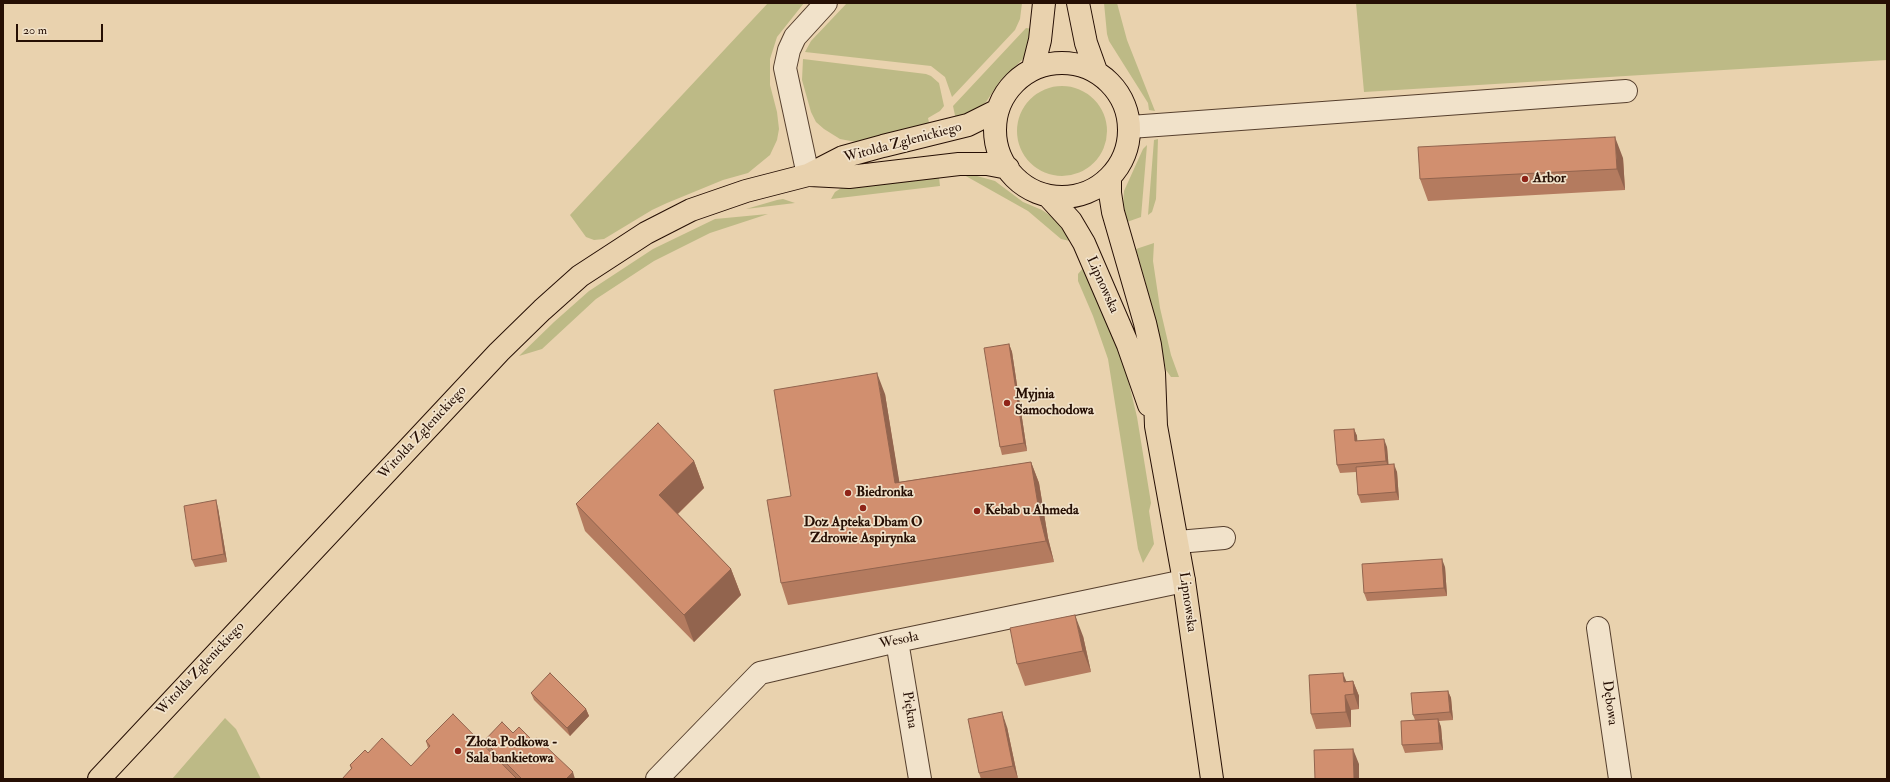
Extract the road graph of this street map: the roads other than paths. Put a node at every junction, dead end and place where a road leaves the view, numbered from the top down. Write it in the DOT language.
graph roads {
  1 [pos="826,3"];
  2 [pos="1044,3"];
  3 [pos="1078,3"];
  4 [pos="1032,68"];
  5 [pos="1096,71"];
  6 [pos="1626,91"];
  7 [pos="998,110"];
  8 [pos="1130,127"];
  9 [pos="1008,168"];
  10 [pos="808,175"];
  11 [pos="1110,177"];
  12 [pos="1049,197"];
  13 [pos="1156,426"];
  14 [pos="1224,538"];
  15 [pos="1178,542"];
  16 [pos="1184,581"];
  17 [pos="1598,628"];
  18 [pos="897,641"];
  19 [pos="98,779"];
  20 [pos="657,779"];
  21 [pos="920,779"];
  22 [pos="1212,779"];
  23 [pos="1620,779"];
  1 -- 10 [label="street"];
  2 -- 4 [label="main road"];
  3 -- 5 [label="main road"];
  4 -- 5 [label="main road"];
  4 -- 7 [label="main road"];
  5 -- 8 [label="main road"];
  6 -- 8 [label="street"];
  7 -- 9 [label="main road"];
  7 -- 10 [label="main road, Witolda Zglenickiego"];
  8 -- 11 [label="main road"];
  9 -- 10 [label="main road, Witolda Zglenickiego"];
  9 -- 12 [label="main road"];
  10 -- 19 [label="main road, Witolda Zglenickiego"];
  11 -- 12 [label="main road"];
  11 -- 13 [label="main road, Lipnowska"];
  12 -- 13 [label="main road, Lipnowska"];
  13 -- 15 [label="main road, Lipnowska"];
  14 -- 15 [label="street"];
  15 -- 16 [label="main road, Lipnowska"];
  16 -- 18 [label="street, Wesoła"];
  16 -- 22 [label="main road, Lipnowska"];
  17 -- 23 [label="street, Dębowa"];
  18 -- 20 [label="street, Wesoła"];
  18 -- 21 [label="street, Piękna"];
}
